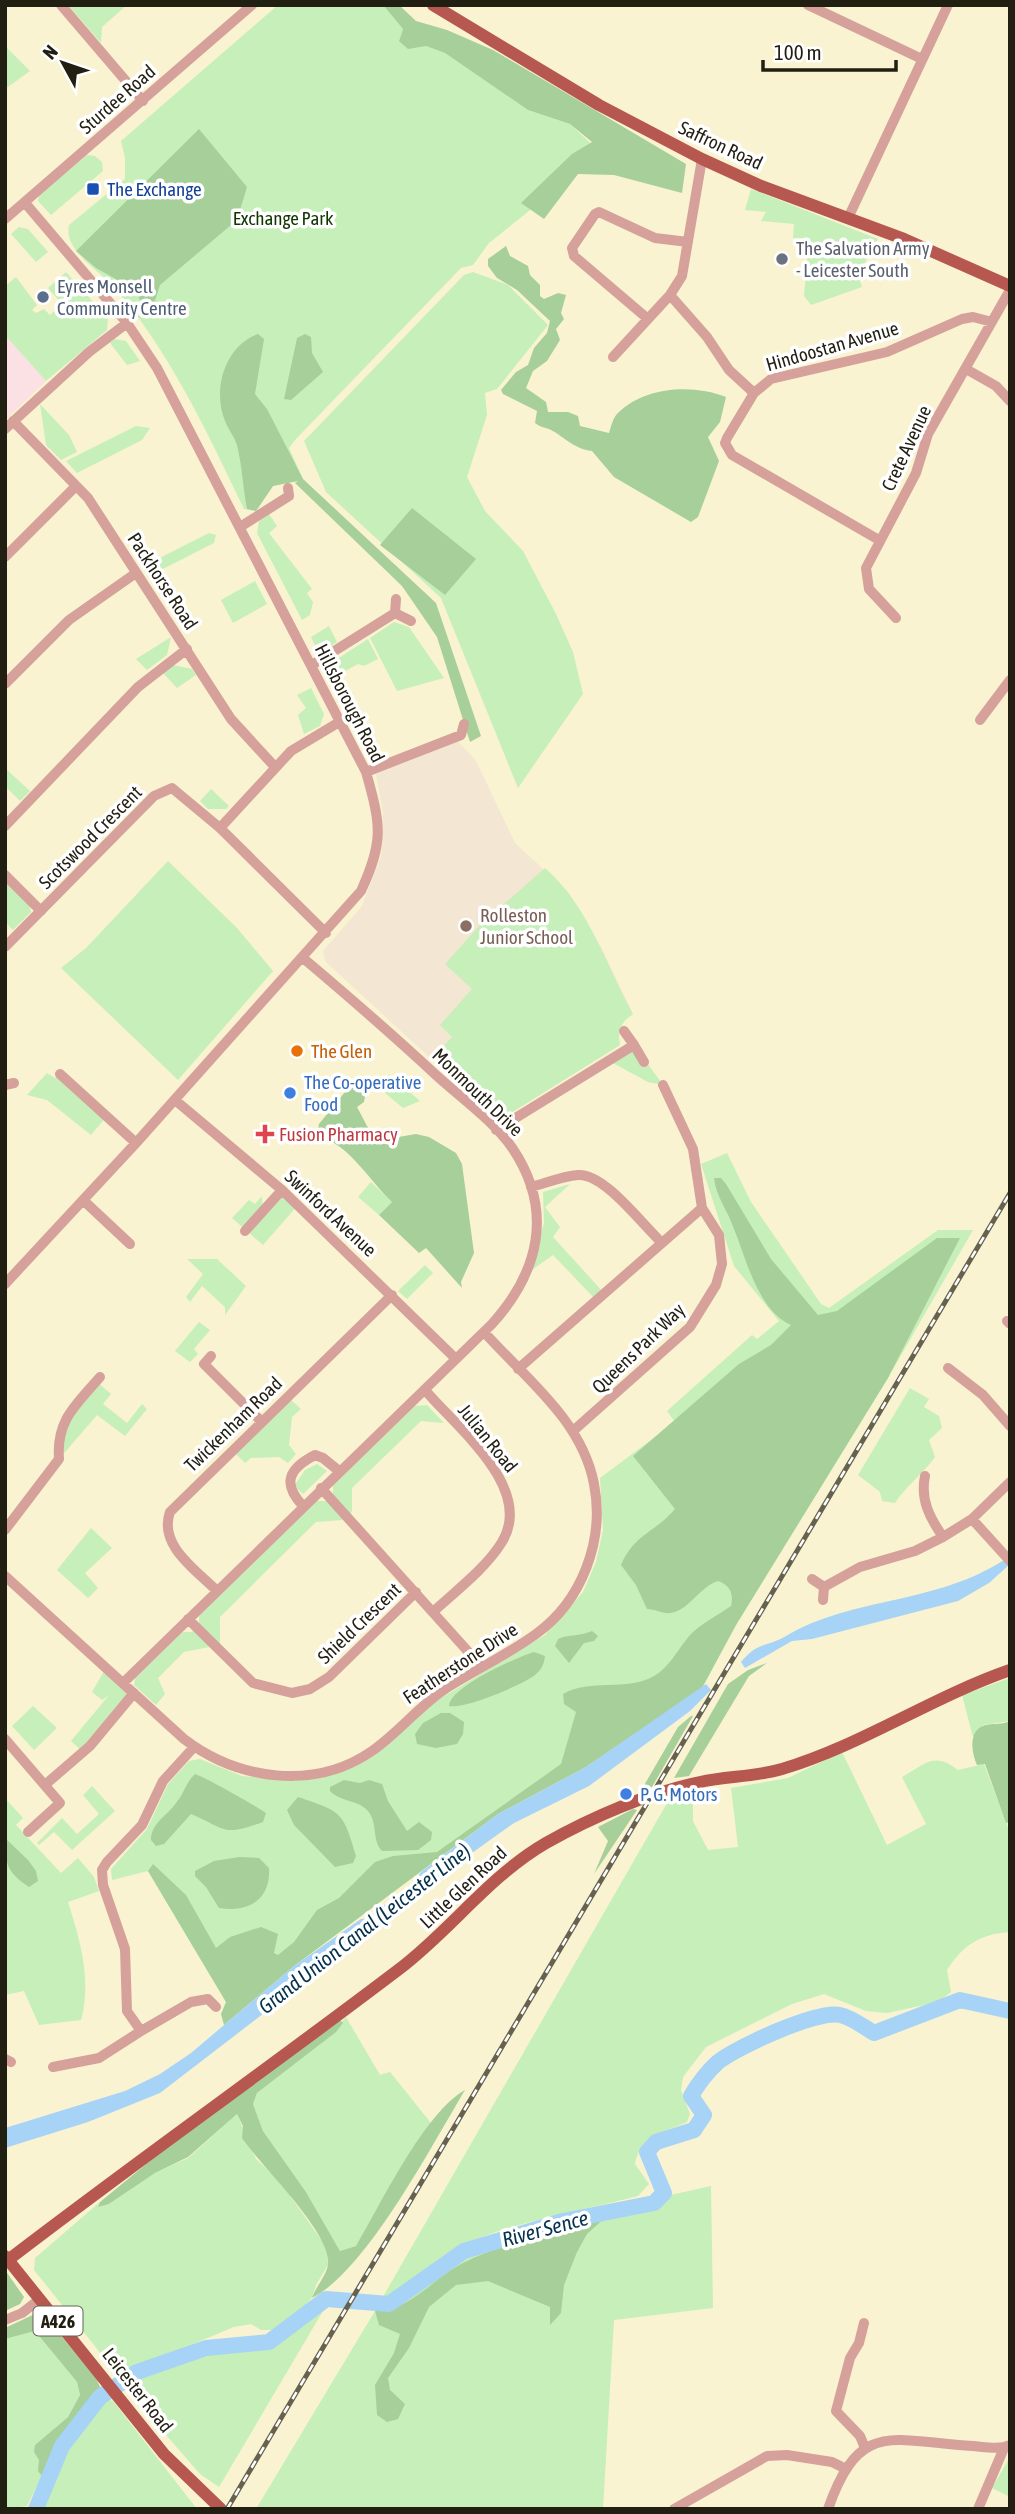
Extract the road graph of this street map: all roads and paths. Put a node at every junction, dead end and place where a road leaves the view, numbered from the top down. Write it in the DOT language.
graph roads {
  1 [pos="61,5"];
  2 [pos="433,5"];
  3 [pos="808,5"];
  4 [pos="948,5"];
  5 [pos="245,8"];
  6 [pos="922,59"];
  7 [pos="143,100"];
  8 [pos="702,159"];
  9 [pos="26,204"];
  10 [pos="849,216"];
  11 [pos="5,219"];
  12 [pos="688,242"];
  13 [pos="1010,288"];
  14 [pos="670,295"];
  15 [pos="648,319"];
  16 [pos="992,322"];
  17 [pos="127,323"];
  18 [pos="613,357"];
  19 [pos="966,369"];
  20 [pos="754,393"];
  21 [pos="1010,401"];
  22 [pos="9,425"];
  23 [pos="76,486"];
  24 [pos="292,494"];
  25 [pos="240,527"];
  26 [pos="879,540"];
  27 [pos="5,557"];
  28 [pos="136,573"];
  29 [pos="396,599"];
  30 [pos="395,613"];
  31 [pos="896,618"];
  32 [pos="411,621"];
  33 [pos="187,649"];
  34 [pos="312,665"];
  35 [pos="1010,680"];
  36 [pos="5,684"];
  37 [pos="980,720"];
  38 [pos="341,721"];
  39 [pos="465,734"];
  40 [pos="275,767"];
  41 [pos="366,772"];
  42 [pos="5,826"];
  43 [pos="220,828"];
  44 [pos="5,874"];
  45 [pos="41,911"];
  46 [pos="326,933"];
  47 [pos="5,947"];
  48 [pos="303,958"];
  49 [pos="624,1031"];
  50 [pos="634,1045"];
  51 [pos="643,1062"];
  52 [pos="60,1074"];
  53 [pos="663,1086"];
  54 [pos="175,1100"];
  55 [pos="496,1130"];
  56 [pos="136,1143"];
  57 [pos="531,1188"];
  58 [pos="282,1190"];
  59 [pos="83,1200"];
  60 [pos="702,1208"];
  61 [pos="245,1230"];
  62 [pos="660,1242"];
  63 [pos="130,1244"];
  64 [pos="5,1284"];
  65 [pos="391,1295"];
  66 [pos="484,1332"];
  67 [pos="204,1359"];
  68 [pos="456,1359"];
  69 [pos="948,1368"];
  70 [pos="518,1369"];
  71 [pos="100,1377"];
  72 [pos="425,1390"];
  73 [pos="261,1421"];
  74 [pos="1010,1426"];
  75 [pos="573,1431"];
  76 [pos="339,1471"];
  77 [pos="925,1476"];
  78 [pos="1010,1482"];
  79 [pos="321,1488"];
  80 [pos="303,1506"];
  81 [pos="972,1519"];
  82 [pos="5,1530"];
  83 [pos="943,1537"];
  84 [pos="1006,1558"];
  85 [pos="5,1576"];
  86 [pos="811,1579"];
  87 [pos="824,1587"];
  88 [pos="216,1590"];
  89 [pos="416,1592"];
  90 [pos="823,1600"];
  91 [pos="434,1611"];
  92 [pos="188,1619"];
  93 [pos="482,1667"];
  94 [pos="1010,1670"];
  95 [pos="123,1683"];
  96 [pos="134,1693"];
  97 [pos="5,1739"];
  98 [pos="194,1747"];
  99 [pos="46,1784"];
  100 [pos="28,1832"];
  101 [pos="216,2007"];
  102 [pos="141,2031"];
  103 [pos="53,2067"];
  104 [pos="7,2258"];
  105 [pos="40,2299"];
  106 [pos="5,2320"];
  107 [pos="864,2323"];
  108 [pos="1007,2446"];
  109 [pos="866,2448"];
  110 [pos="844,2468"];
  111 [pos="221,2509"];
  112 [pos="674,2509"];
  113 [pos="828,2509"];
  114 [pos="978,2509"];
  1 -- 7 [label="street"];
  2 -- 8 [label="main road, Saffron Road"];
  3 -- 6 [label="street"];
  4 -- 6 [label="street"];
  5 -- 7 [label="street, Sturdee Road"];
  6 -- 10 [label="street"];
  7 -- 9 [label="street, Sturdee Road"];
  8 -- 10 [label="main road, Saffron Road"];
  8 -- 12 [label="street"];
  9 -- 11 [label="street, Sturdee Road"];
  9 -- 17 [label="street, Hillsborough Road"];
  10 -- 13 [label="main road, Saffron Road"];
  12 -- 14 [label="street"];
  12 -- 15 [label="street"];
  13 -- 16 [label="street, Crete Avenue"];
  14 -- 15 [label="street"];
  14 -- 20 [label="street"];
  15 -- 18 [label="street"];
  16 -- 19 [label="street, Crete Avenue"];
  16 -- 20 [label="street, Hindoostan Avenue"];
  17 -- 22 [label="street"];
  17 -- 25 [label="street, Hillsborough Road"];
  19 -- 21 [label="street"];
  19 -- 26 [label="street, Crete Avenue"];
  20 -- 26 [label="street, Hindoostan Avenue"];
  22 -- 23 [label="street, Packhorse Road"];
  23 -- 27 [label="street"];
  23 -- 28 [label="street, Packhorse Road"];
  24 -- 25 [label="street"];
  25 -- 34 [label="street, Hillsborough Road"];
  26 -- 31 [label="street, Crete Avenue"];
  28 -- 33 [label="street, Packhorse Road"];
  28 -- 36 [label="street"];
  29 -- 30 [label="street"];
  30 -- 32 [label="street"];
  30 -- 34 [label="street"];
  33 -- 40 [label="street, Packhorse Road"];
  33 -- 42 [label="street"];
  34 -- 38 [label="street, Hillsborough Road"];
  35 -- 37 [label="street"];
  38 -- 40 [label="street"];
  38 -- 41 [label="street, Hillsborough Road"];
  39 -- 41 [label="street"];
  40 -- 43 [label="street"];
  41 -- 46 [label="street, Hillsborough Road"];
  43 -- 45 [label="street, Scotswood Crescent"];
  43 -- 46 [label="street, Scotswood Crescent"];
  44 -- 45 [label="street"];
  45 -- 47 [label="street, Scotswood Crescent"];
  46 -- 48 [label="street, Hillsborough Road"];
  48 -- 54 [label="street, Hillsborough Road"];
  48 -- 55 [label="street, Monmouth Drive"];
  49 -- 50 [label="street"];
  50 -- 51 [label="street"];
  50 -- 55 [label="street"];
  52 -- 56 [label="street"];
  53 -- 60 [label="street, Queens Park Way"];
  54 -- 56 [label="street, Hillsborough Road"];
  54 -- 58 [label="street, Swinford Avenue"];
  55 -- 57 [label="street, Monmouth Drive"];
  56 -- 59 [label="street, Hillsborough Road"];
  57 -- 62 [label="street"];
  57 -- 66 [label="street, Monmouth Drive"];
  58 -- 61 [label="street"];
  58 -- 65 [label="street, Swinford Avenue"];
  59 -- 63 [label="street"];
  59 -- 64 [label="street, Hillsborough Road"];
  60 -- 62 [label="street"];
  60 -- 75 [label="street, Queens Park Way"];
  62 -- 70 [label="street"];
  65 -- 68 [label="street, Swinford Avenue"];
  65 -- 73 [label="street, Twickenham Road"];
  66 -- 68 [label="street, Monmouth Drive"];
  66 -- 70 [label="street, Featherstone Drive"];
  67 -- 73 [label="street"];
  68 -- 72 [label="street, Monmouth Drive"];
  69 -- 74 [label="street"];
  70 -- 75 [label="street, Featherstone Drive"];
  71 -- 82 [label="street"];
  72 -- 76 [label="street, Monmouth Drive"];
  72 -- 91 [label="street, Julian Road"];
  73 -- 88 [label="street, Twickenham Road"];
  75 -- 93 [label="street, Featherstone Drive"];
  76 -- 79 [label="street, Monmouth Drive"];
  76 -- 80 [label="street"];
  77 -- 83 [label="street"];
  78 -- 81 [label="street"];
  79 -- 80 [label="street, Monmouth Drive"];
  79 -- 89 [label="street"];
  80 -- 88 [label="street, Monmouth Drive"];
  81 -- 83 [label="street"];
  81 -- 84 [label="street"];
  83 -- 87 [label="street"];
  85 -- 95 [label="street, Featherstone Drive"];
  86 -- 87 [label="street"];
  87 -- 90 [label="street"];
  88 -- 92 [label="street, Monmouth Drive"];
  89 -- 91 [label="street"];
  89 -- 92 [label="street, Shield Crescent"];
  91 -- 93 [label="street"];
  92 -- 95 [label="street, Monmouth Drive"];
  93 -- 98 [label="street, Featherstone Drive"];
  94 -- 104 [label="main road, Little Glen Road"];
  95 -- 96 [label="street, Featherstone Drive"];
  96 -- 98 [label="street, Featherstone Drive"];
  96 -- 99 [label="street"];
  97 -- 99 [label="street"];
  98 -- 102 [label="street"];
  99 -- 100 [label="street"];
  101 -- 102 [label="street"];
  102 -- 103 [label="street"];
  104 -- 105 [label="main road, Leicester Road / A426"];
  105 -- 106 [label="street"];
  105 -- 111 [label="main road, Leicester Road / A426"];
  107 -- 109 [label="street"];
  108 -- 109 [label="street"];
  108 -- 114 [label="street"];
  109 -- 110 [label="street"];
  110 -- 112 [label="street"];
  110 -- 113 [label="street"];
}
